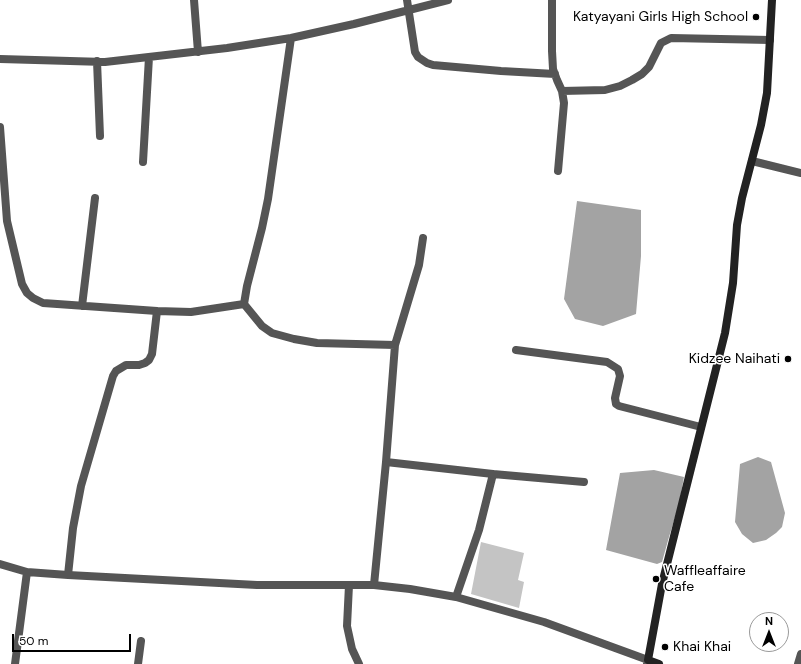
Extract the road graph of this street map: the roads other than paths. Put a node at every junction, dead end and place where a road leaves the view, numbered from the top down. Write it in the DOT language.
graph roads {
  1 [pos="194,0"];
  2 [pos="407,0"];
  3 [pos="448,0"];
  4 [pos="552,0"];
  5 [pos="772,0"];
  6 [pos="408,10"];
  7 [pos="291,38"];
  8 [pos="770,40"];
  9 [pos="198,52"];
  10 [pos="149,57"];
  11 [pos="0,59"];
  12 [pos="97,61"];
  13 [pos="555,74"];
  14 [pos="562,91"];
  15 [pos="0,126"];
  16 [pos="100,136"];
  17 [pos="752,161"];
  18 [pos="143,162"];
  19 [pos="558,170"];
  20 [pos="801,173"];
  21 [pos="95,198"];
  22 [pos="423,238"];
  23 [pos="244,304"];
  24 [pos="82,306"];
  25 [pos="156,311"];
  26 [pos="395,345"];
  27 [pos="516,350"];
  28 [pos="701,427"];
  29 [pos="386,462"];
  30 [pos="493,474"];
  31 [pos="584,482"];
  32 [pos="0,564"];
  33 [pos="27,572"];
  34 [pos="68,575"];
  35 [pos="349,585"];
  36 [pos="374,585"];
  37 [pos="456,597"];
  38 [pos="142,641"];
  39 [pos="801,654"];
  40 [pos="648,662"];
  41 [pos="15,664"];
  42 [pos="138,664"];
  43 [pos="359,664"];
  44 [pos="659,664"];
  45 [pos="798,664"];
  1 -- 9 [label="street"];
  2 -- 6 [label="street"];
  3 -- 6 [label="street"];
  4 -- 13 [label="street"];
  5 -- 8 [label="street"];
  6 -- 7 [label="street"];
  6 -- 13 [label="street"];
  7 -- 9 [label="street"];
  7 -- 23 [label="street"];
  8 -- 14 [label="street"];
  8 -- 17 [label="street"];
  9 -- 10 [label="street"];
  10 -- 12 [label="street"];
  10 -- 18 [label="street"];
  11 -- 12 [label="street"];
  12 -- 16 [label="street"];
  13 -- 14 [label="street"];
  14 -- 19 [label="street"];
  15 -- 24 [label="street"];
  17 -- 20 [label="street"];
  17 -- 28 [label="street"];
  21 -- 24 [label="street"];
  22 -- 26 [label="street"];
  23 -- 25 [label="street"];
  23 -- 26 [label="street"];
  24 -- 25 [label="street"];
  25 -- 34 [label="street"];
  26 -- 29 [label="street"];
  27 -- 28 [label="street"];
  28 -- 40 [label="street"];
  29 -- 30 [label="street"];
  29 -- 36 [label="street"];
  30 -- 31 [label="street"];
  30 -- 37 [label="street"];
  32 -- 33 [label="street"];
  33 -- 34 [label="street"];
  33 -- 41 [label="street"];
  34 -- 35 [label="street"];
  35 -- 36 [label="street"];
  35 -- 43 [label="street"];
  36 -- 37 [label="street"];
  37 -- 40 [label="street"];
  38 -- 42 [label="street"];
  39 -- 45 [label="street"];
  40 -- 44 [label="street"];
}
